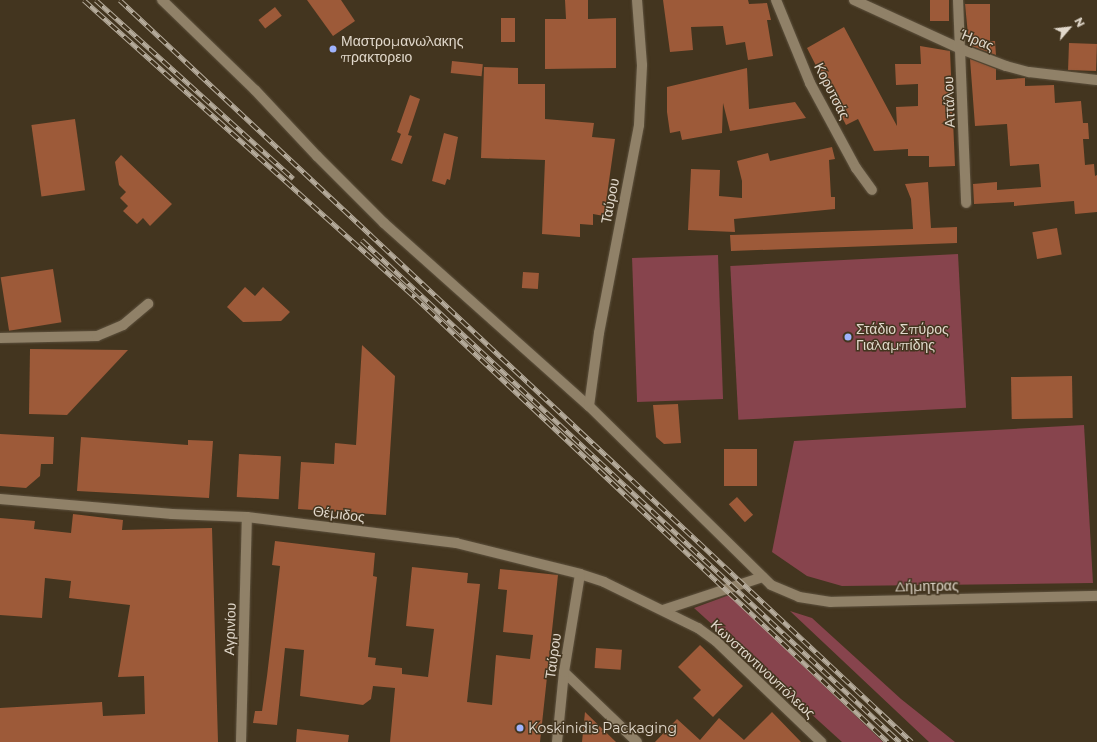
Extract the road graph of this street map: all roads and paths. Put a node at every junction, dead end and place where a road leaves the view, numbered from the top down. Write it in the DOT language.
graph roads {
  1 [pos="162,0"];
  2 [pos="637,0"];
  3 [pos="776,0"];
  4 [pos="854,0"];
  5 [pos="958,0"];
  6 [pos="966,0"];
  7 [pos="961,49"];
  8 [pos="1097,80"];
  9 [pos="872,190"];
  10 [pos="966,203"];
  11 [pos="148,304"];
  12 [pos="0,338"];
  13 [pos="589,406"];
  14 [pos="0,499"];
  15 [pos="247,517"];
  16 [pos="580,574"];
  17 [pos="763,577"];
  18 [pos="1097,596"];
  19 [pos="663,610"];
  20 [pos="564,672"];
  21 [pos="241,742"];
  22 [pos="557,742"];
  23 [pos="637,742"];
  24 [pos="821,742"];
  1 -- 13 [label="street, Δήμητρας"];
  2 -- 13 [label="street, Ταύρου"];
  3 -- 9 [label="street, Κορυτσάς"];
  4 -- 7 [label="street, Ήρας"];
  5 -- 6 [label="street"];
  5 -- 7 [label="street, Αττάλου"];
  7 -- 8 [label="street, Ήρας"];
  7 -- 10 [label="street, Αττάλου"];
  11 -- 12 [label="street"];
  13 -- 17 [label="street, Δήμητρας"];
  14 -- 15 [label="street, Θέμιδος"];
  15 -- 16 [label="street, Θέμιδος"];
  15 -- 21 [label="street, Αγρινίου"];
  16 -- 19 [label="street, Θέμιδος"];
  16 -- 20 [label="street, Ταύρου"];
  17 -- 18 [label="street, Δήμητρας"];
  17 -- 19 [label="street"];
  19 -- 24 [label="street, Κωνσταντινουπόλεως"];
  20 -- 22 [label="street, Ταύρου"];
  20 -- 23 [label="street"];
}
